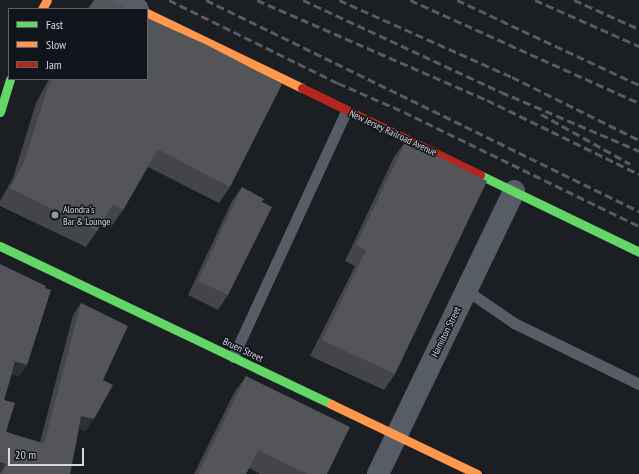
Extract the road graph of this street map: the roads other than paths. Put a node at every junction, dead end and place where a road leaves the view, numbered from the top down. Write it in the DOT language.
graph roads {
  1 [pos="120,0"];
  2 [pos="136,8"];
  3 [pos="148,13"];
  4 [pos="10,80"];
  5 [pos="346,111"];
  6 [pos="0,112"];
  7 [pos="514,191"];
  8 [pos="0,246"];
  9 [pos="639,252"];
  10 [pos="466,290"];
  11 [pos="233,357"];
  12 [pos="639,384"];
  13 [pos="397,434"];
  14 [pos="378,474"];
  15 [pos="477,474"];
  1 -- 2 [label="street"];
  3 -- 5 [label="street, New Jersey Railroad Avenue"];
  4 -- 6 [label="street"];
  5 -- 7 [label="street, New Jersey Railroad Avenue"];
  5 -- 11 [label="lane"];
  7 -- 9 [label="street, New Jersey Railroad Avenue"];
  7 -- 10 [label="street, Hamilton Street"];
  8 -- 11 [label="street, Bruen Street"];
  10 -- 12 [label="lane"];
  10 -- 13 [label="street, Hamilton Street"];
  11 -- 13 [label="street, Bruen Street"];
  13 -- 14 [label="street, Hamilton Street"];
  13 -- 15 [label="street, Bruen Street"];
}
